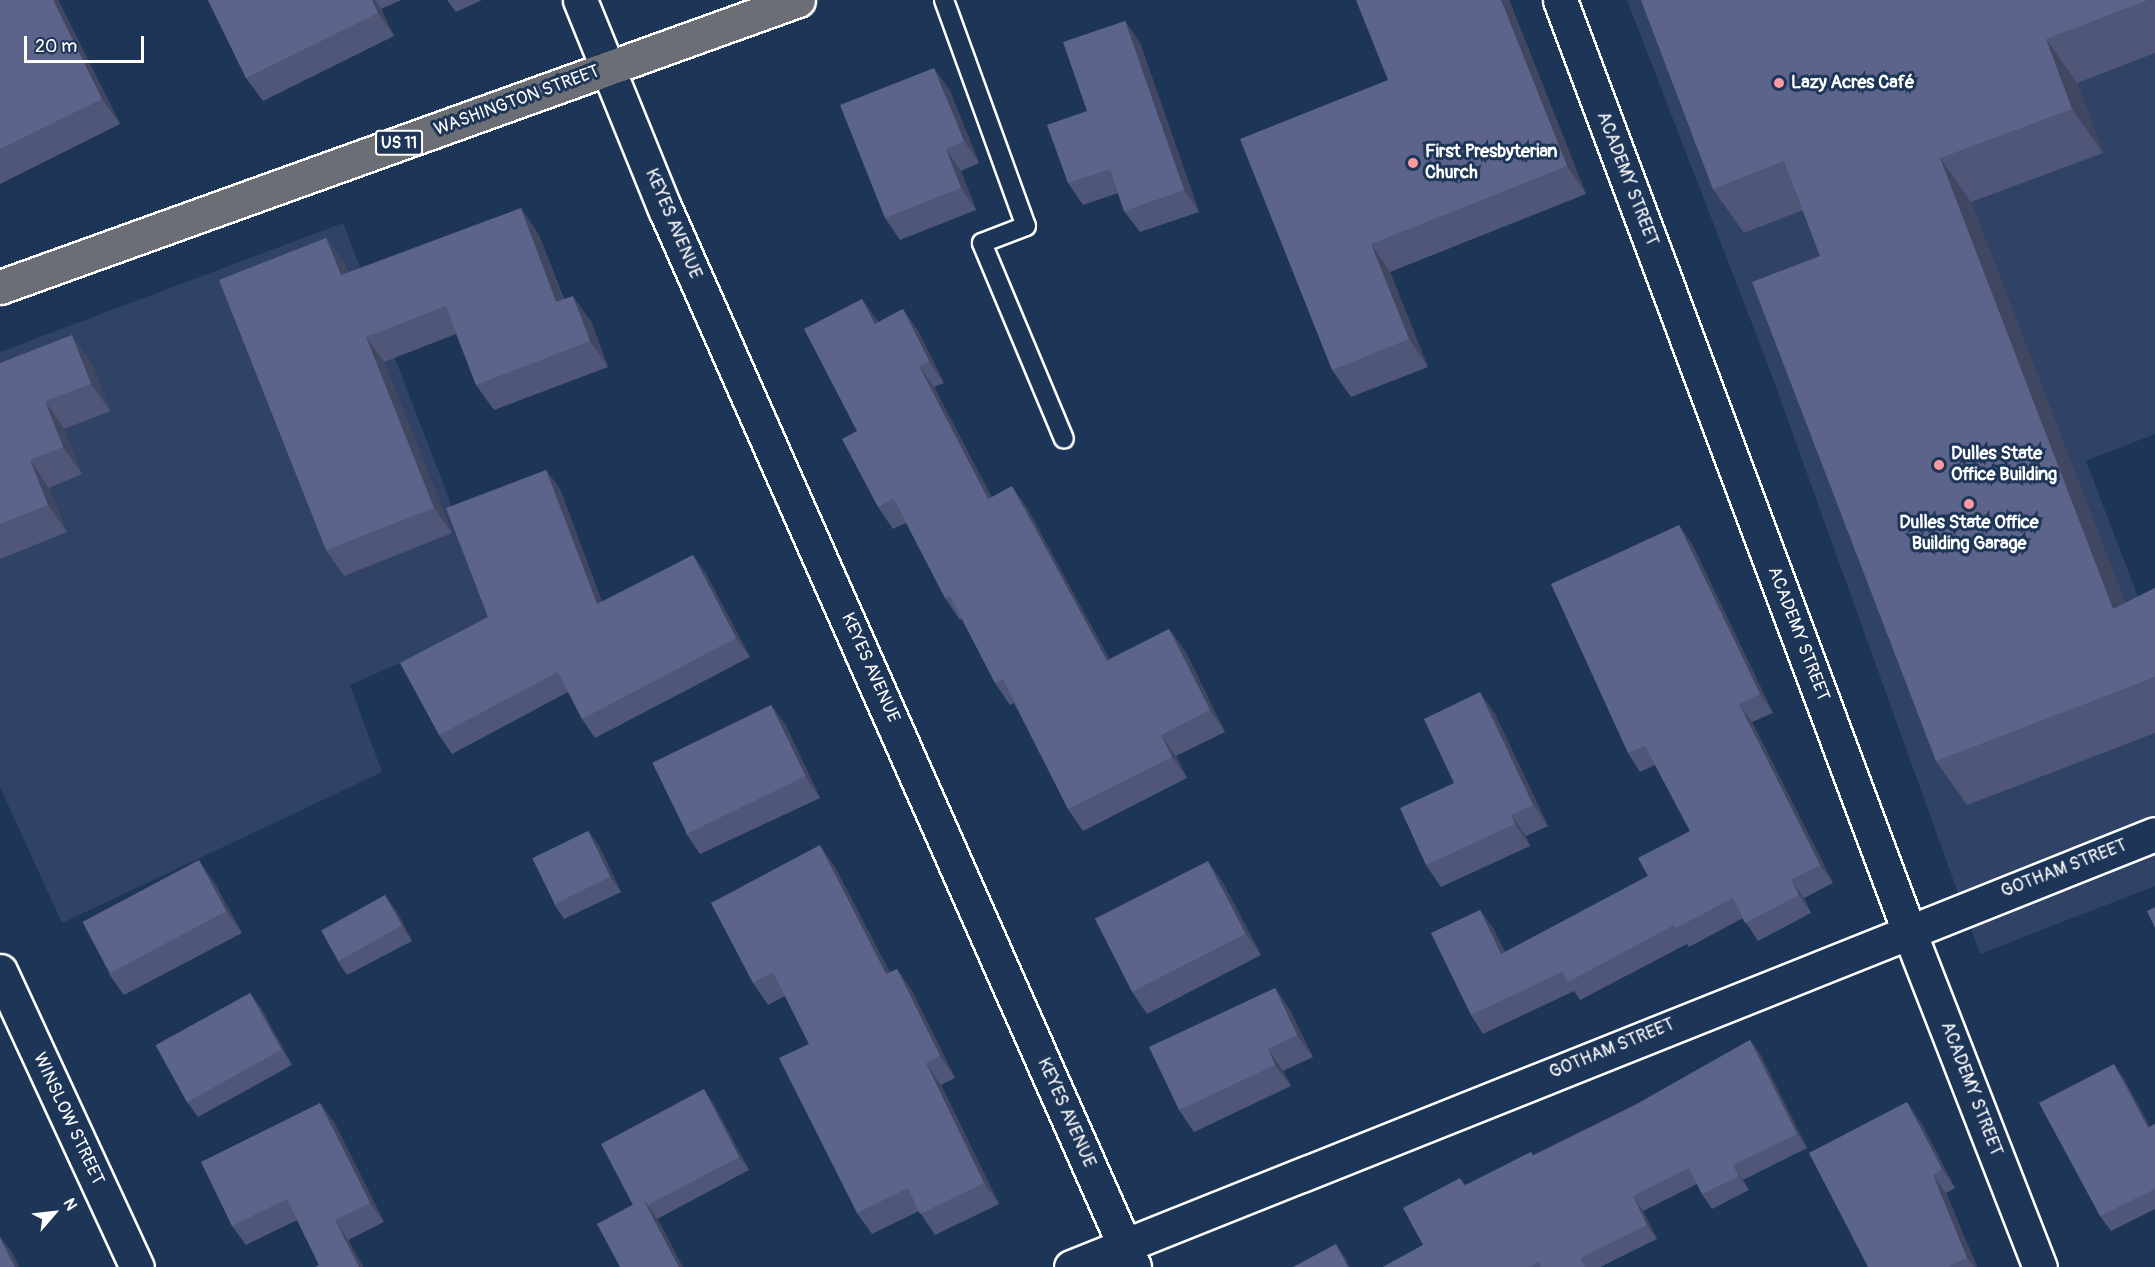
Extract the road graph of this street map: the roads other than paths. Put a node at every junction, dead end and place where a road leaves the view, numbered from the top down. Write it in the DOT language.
graph roads {
  1 [pos="580,0"];
  2 [pos="798,0"];
  3 [pos="944,0"];
  4 [pos="1560,0"];
  5 [pos="610,67"];
  6 [pos="0,287"];
  7 [pos="1064,439"];
  8 [pos="2155,834"];
  9 [pos="1908,929"];
  10 [pos="0,971"];
  11 [pos="1129,1256"];
  12 [pos="137,1267"];
  13 [pos="1071,1267"];
  14 [pos="2040,1267"];
  1 -- 5 [label="street, KEYES AVENUE"];
  2 -- 5 [label="main road, WASHINGTON STREET / US 11"];
  3 -- 7 [label="lane"];
  4 -- 9 [label="street, ACADEMY STREET"];
  5 -- 6 [label="main road, WASHINGTON STREET / US 11"];
  5 -- 11 [label="street, KEYES AVENUE"];
  8 -- 9 [label="street, GOTHAM STREET"];
  9 -- 11 [label="street, GOTHAM STREET"];
  9 -- 14 [label="street, ACADEMY STREET"];
  10 -- 12 [label="street, WINSLOW STREET"];
  11 -- 13 [label="street, GOTHAM STREET"];
}
